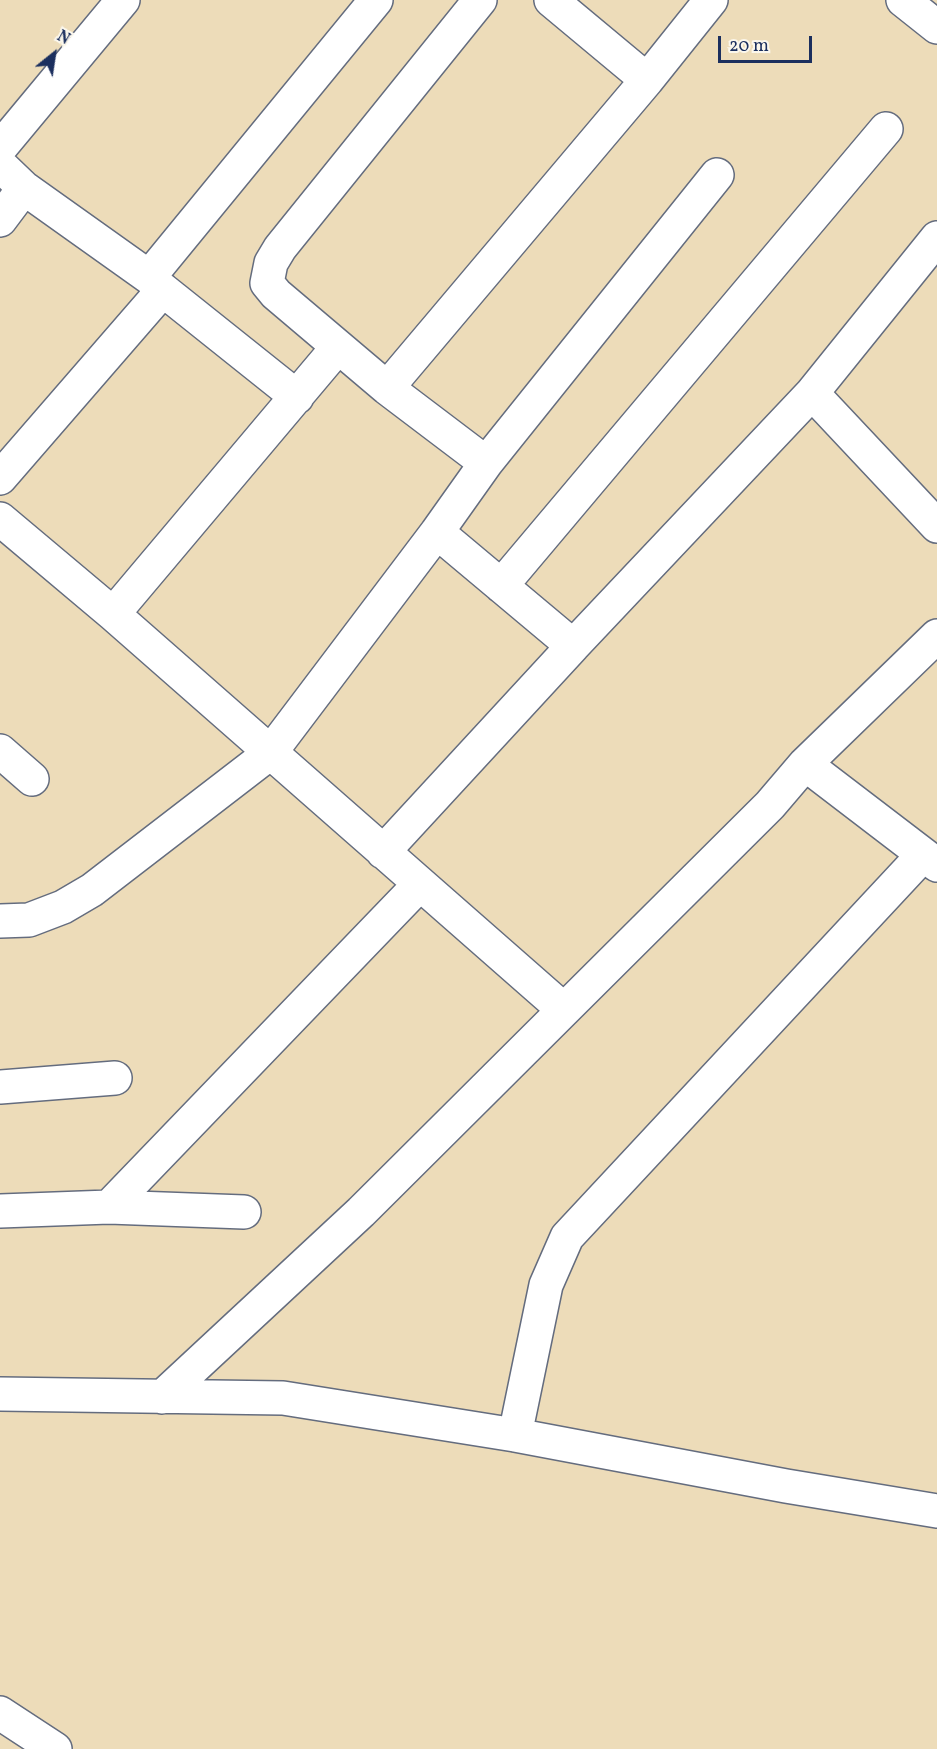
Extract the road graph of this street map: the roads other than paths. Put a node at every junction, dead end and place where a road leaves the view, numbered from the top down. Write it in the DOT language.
graph roads {
  1 [pos="123,0"];
  2 [pos="376,0"];
  3 [pos="480,0"];
  4 [pos="550,0"];
  5 [pos="711,0"];
  6 [pos="903,0"];
  7 [pos="937,27"];
  8 [pos="647,80"];
  9 [pos="886,129"];
  10 [pos="0,148"];
  11 [pos="0,165"];
  12 [pos="717,175"];
  13 [pos="24,188"];
  14 [pos="0,220"];
  15 [pos="937,238"];
  16 [pos="156,284"];
  17 [pos="338,347"];
  18 [pos="387,388"];
  19 [pos="812,393"];
  20 [pos="297,397"];
  21 [pos="486,463"];
  22 [pos="0,478"];
  23 [pos="0,519"];
  24 [pos="937,526"];
  25 [pos="437,532"];
  26 [pos="501,586"];
  27 [pos="113,614"];
  28 [pos="937,636"];
  29 [pos="573,646"];
  30 [pos="0,751"];
  31 [pos="270,753"];
  32 [pos="805,764"];
  33 [pos="32,779"];
  34 [pos="383,852"];
  35 [pos="930,860"];
  36 [pos="420,884"];
  37 [pos="0,921"];
  38 [pos="564,1010"];
  39 [pos="115,1078"];
  40 [pos="0,1087"];
  41 [pos="110,1207"];
  42 [pos="0,1211"];
  43 [pos="244,1212"];
  44 [pos="0,1394"];
  45 [pos="162,1397"];
  46 [pos="515,1435"];
  47 [pos="937,1511"];
  48 [pos="0,1713"];
  49 [pos="55,1749"];
  1 -- 10 [label="street"];
  2 -- 16 [label="street"];
  3 -- 17 [label="street"];
  4 -- 8 [label="street"];
  5 -- 8 [label="street"];
  6 -- 7 [label="street"];
  8 -- 18 [label="street"];
  9 -- 26 [label="street"];
  11 -- 13 [label="street"];
  12 -- 21 [label="street"];
  13 -- 14 [label="street"];
  13 -- 16 [label="street"];
  15 -- 19 [label="street"];
  16 -- 20 [label="street"];
  16 -- 22 [label="street"];
  17 -- 18 [label="street"];
  17 -- 20 [label="street"];
  18 -- 21 [label="street"];
  19 -- 24 [label="street"];
  19 -- 29 [label="street"];
  20 -- 27 [label="street"];
  21 -- 25 [label="street"];
  23 -- 27 [label="street"];
  25 -- 26 [label="street"];
  25 -- 31 [label="street"];
  26 -- 29 [label="street"];
  27 -- 31 [label="street"];
  28 -- 32 [label="street"];
  29 -- 34 [label="street"];
  30 -- 33 [label="street"];
  31 -- 34 [label="street"];
  31 -- 37 [label="street"];
  32 -- 35 [label="street"];
  32 -- 38 [label="street"];
  34 -- 36 [label="street"];
  35 -- 46 [label="street"];
  36 -- 38 [label="street"];
  36 -- 41 [label="street"];
  38 -- 45 [label="street"];
  39 -- 40 [label="street"];
  41 -- 42 [label="street"];
  41 -- 43 [label="street"];
  44 -- 45 [label="street"];
  45 -- 46 [label="street"];
  46 -- 47 [label="street"];
  48 -- 49 [label="street"];
}
